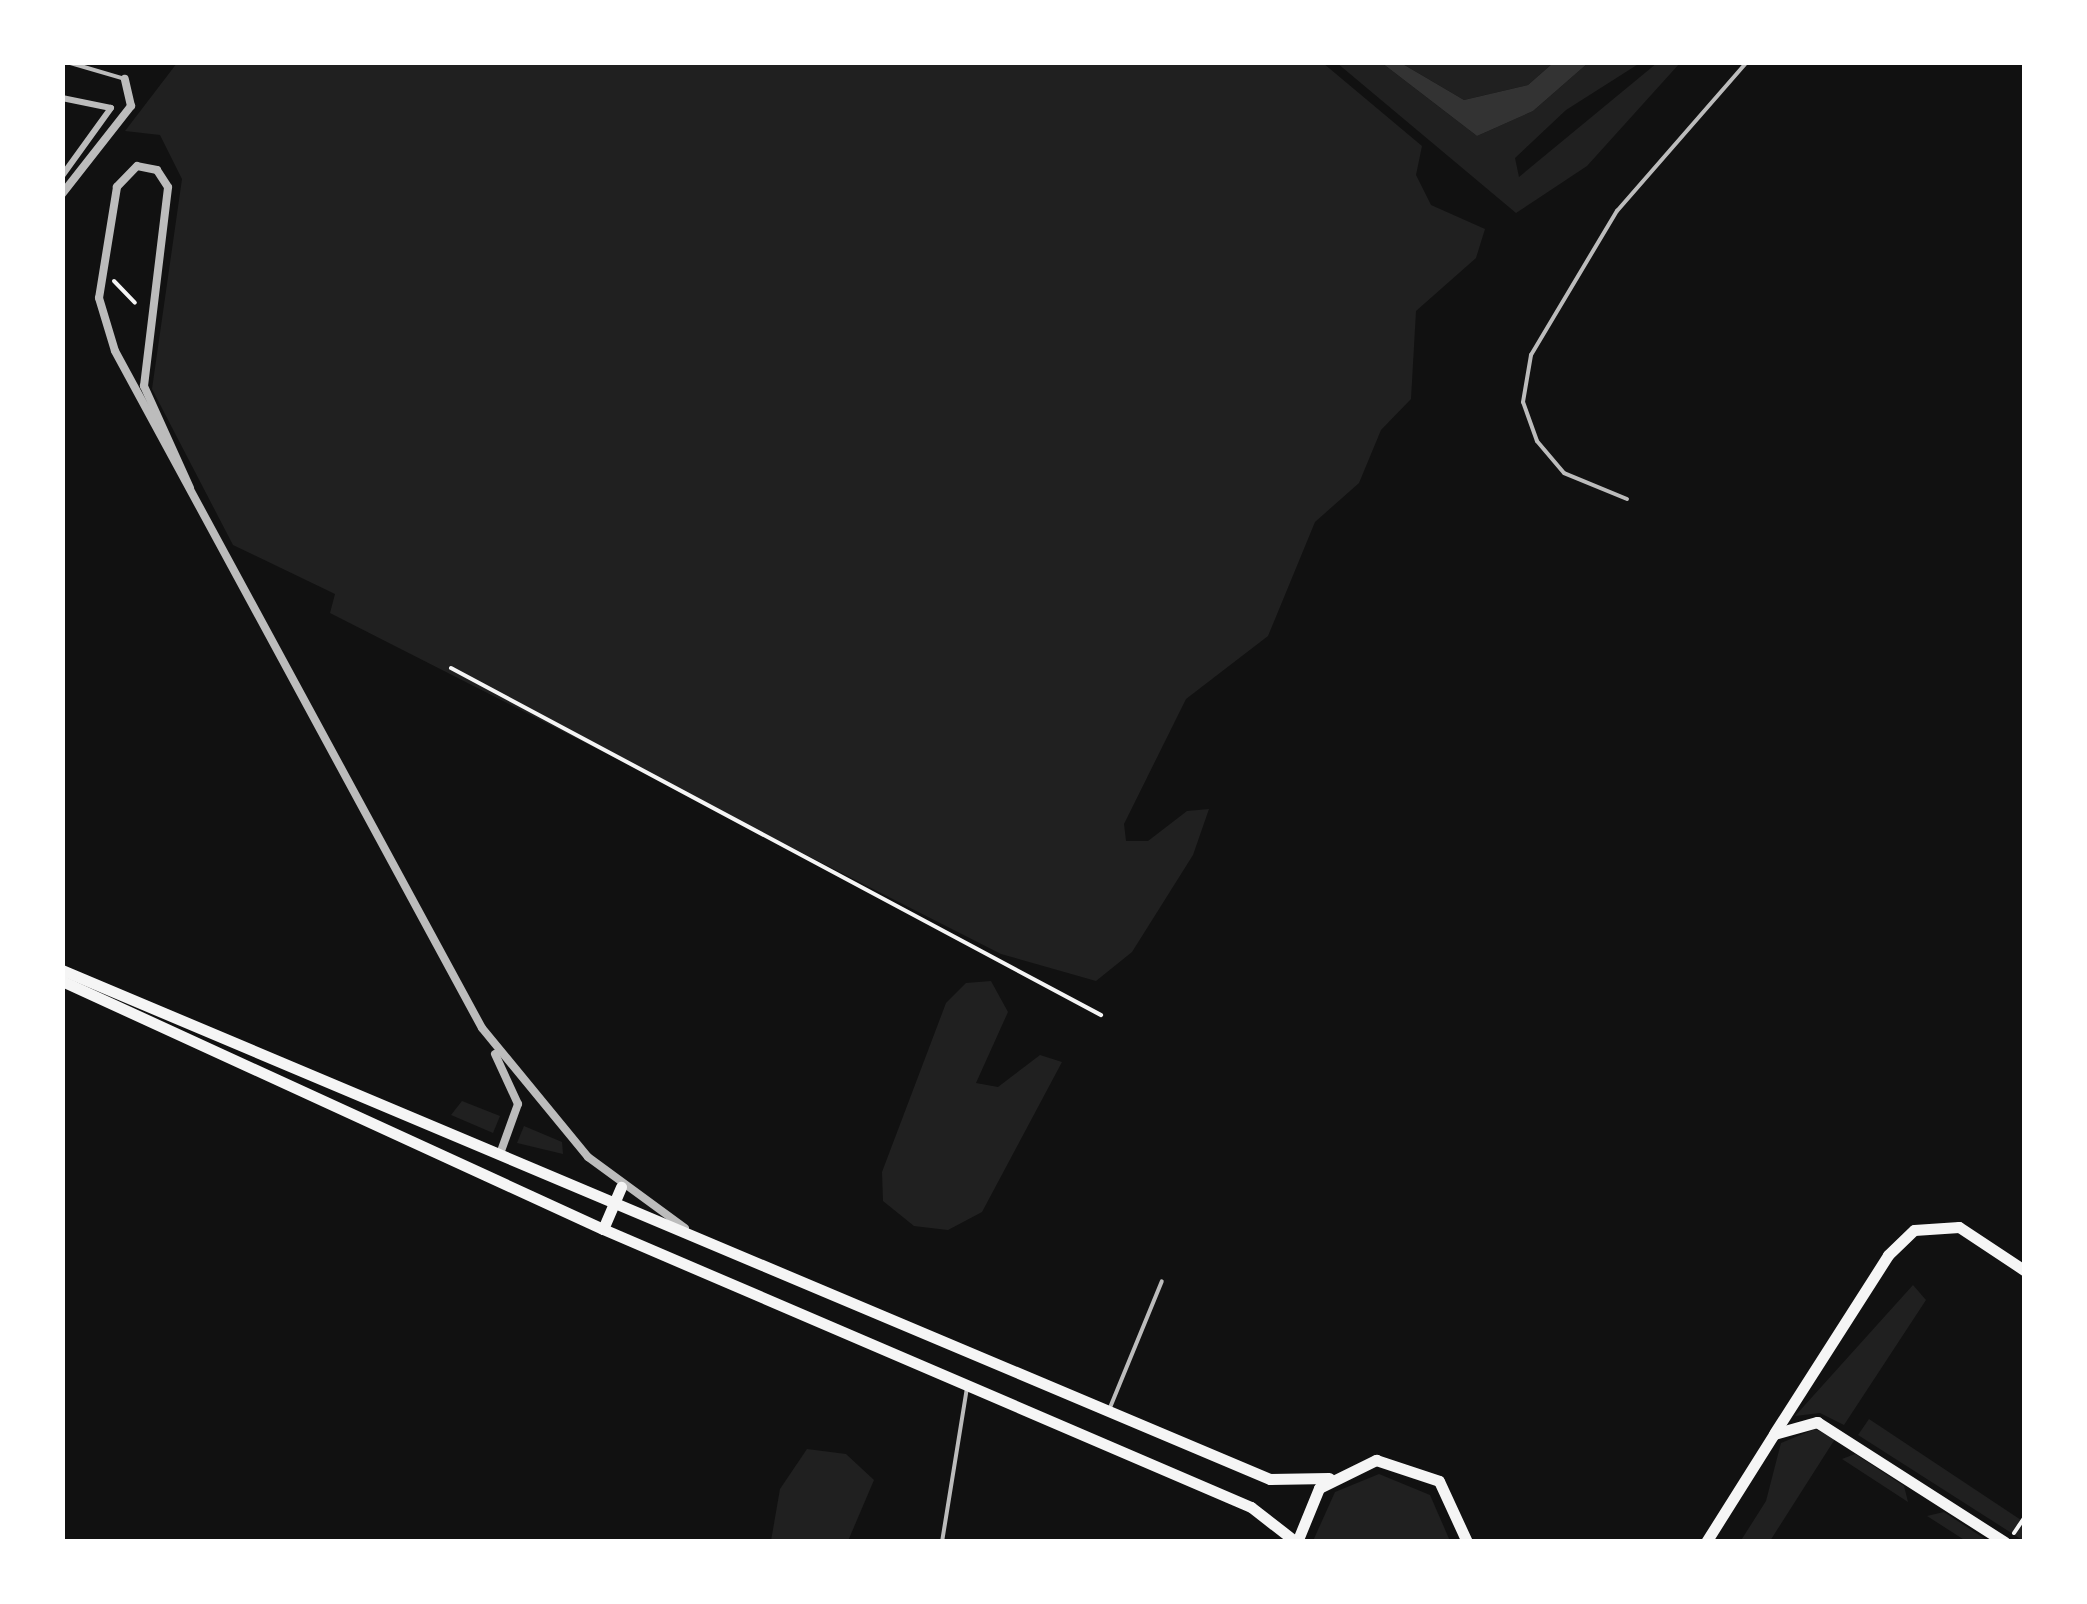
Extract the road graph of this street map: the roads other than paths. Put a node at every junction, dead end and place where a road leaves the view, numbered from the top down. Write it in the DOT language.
graph roads {
  1 [pos="67,62"];
  2 [pos="1747,62"];
  3 [pos="125,79"];
  4 [pos="62,98"];
  5 [pos="62,176"];
  6 [pos="62,194"];
  7 [pos="190,488"];
  8 [pos="1628,499"];
  9 [pos="62,970"];
  10 [pos="62,980"];
  11 [pos="482,1028"];
  12 [pos="502,1151"];
  13 [pos="619,1193"];
  14 [pos="603,1229"];
  15 [pos="2024,1270"];
  16 [pos="1162,1282"];
  17 [pos="968,1385"];
  18 [pos="1109,1410"];
  19 [pos="1774,1434"];
  20 [pos="1329,1478"];
  21 [pos="942,1542"];
  22 [pos="1297,1542"];
  23 [pos="1467,1542"];
  24 [pos="1706,1542"];
  25 [pos="2007,1542"];
  1 -- 3 [label="lane"];
  2 -- 8 [label="lane"];
  3 -- 6 [label="street"];
  4 -- 5 [label="street"];
  7 -- 7 [label="street"];
  7 -- 11 [label="street"];
  9 -- 12 [label="main road"];
  10 -- 14 [label="main road"];
  11 -- 12 [label="street"];
  11 -- 13 [label="street"];
  12 -- 13 [label="main road"];
  13 -- 14 [label="main road"];
  13 -- 18 [label="main road"];
  14 -- 17 [label="main road"];
  15 -- 19 [label="main road"];
  16 -- 18 [label="lane"];
  17 -- 21 [label="lane"];
  17 -- 22 [label="main road"];
  18 -- 20 [label="main road"];
  19 -- 24 [label="main road"];
  19 -- 25 [label="main road"];
  20 -- 22 [label="main road"];
  20 -- 23 [label="main road"];
}
